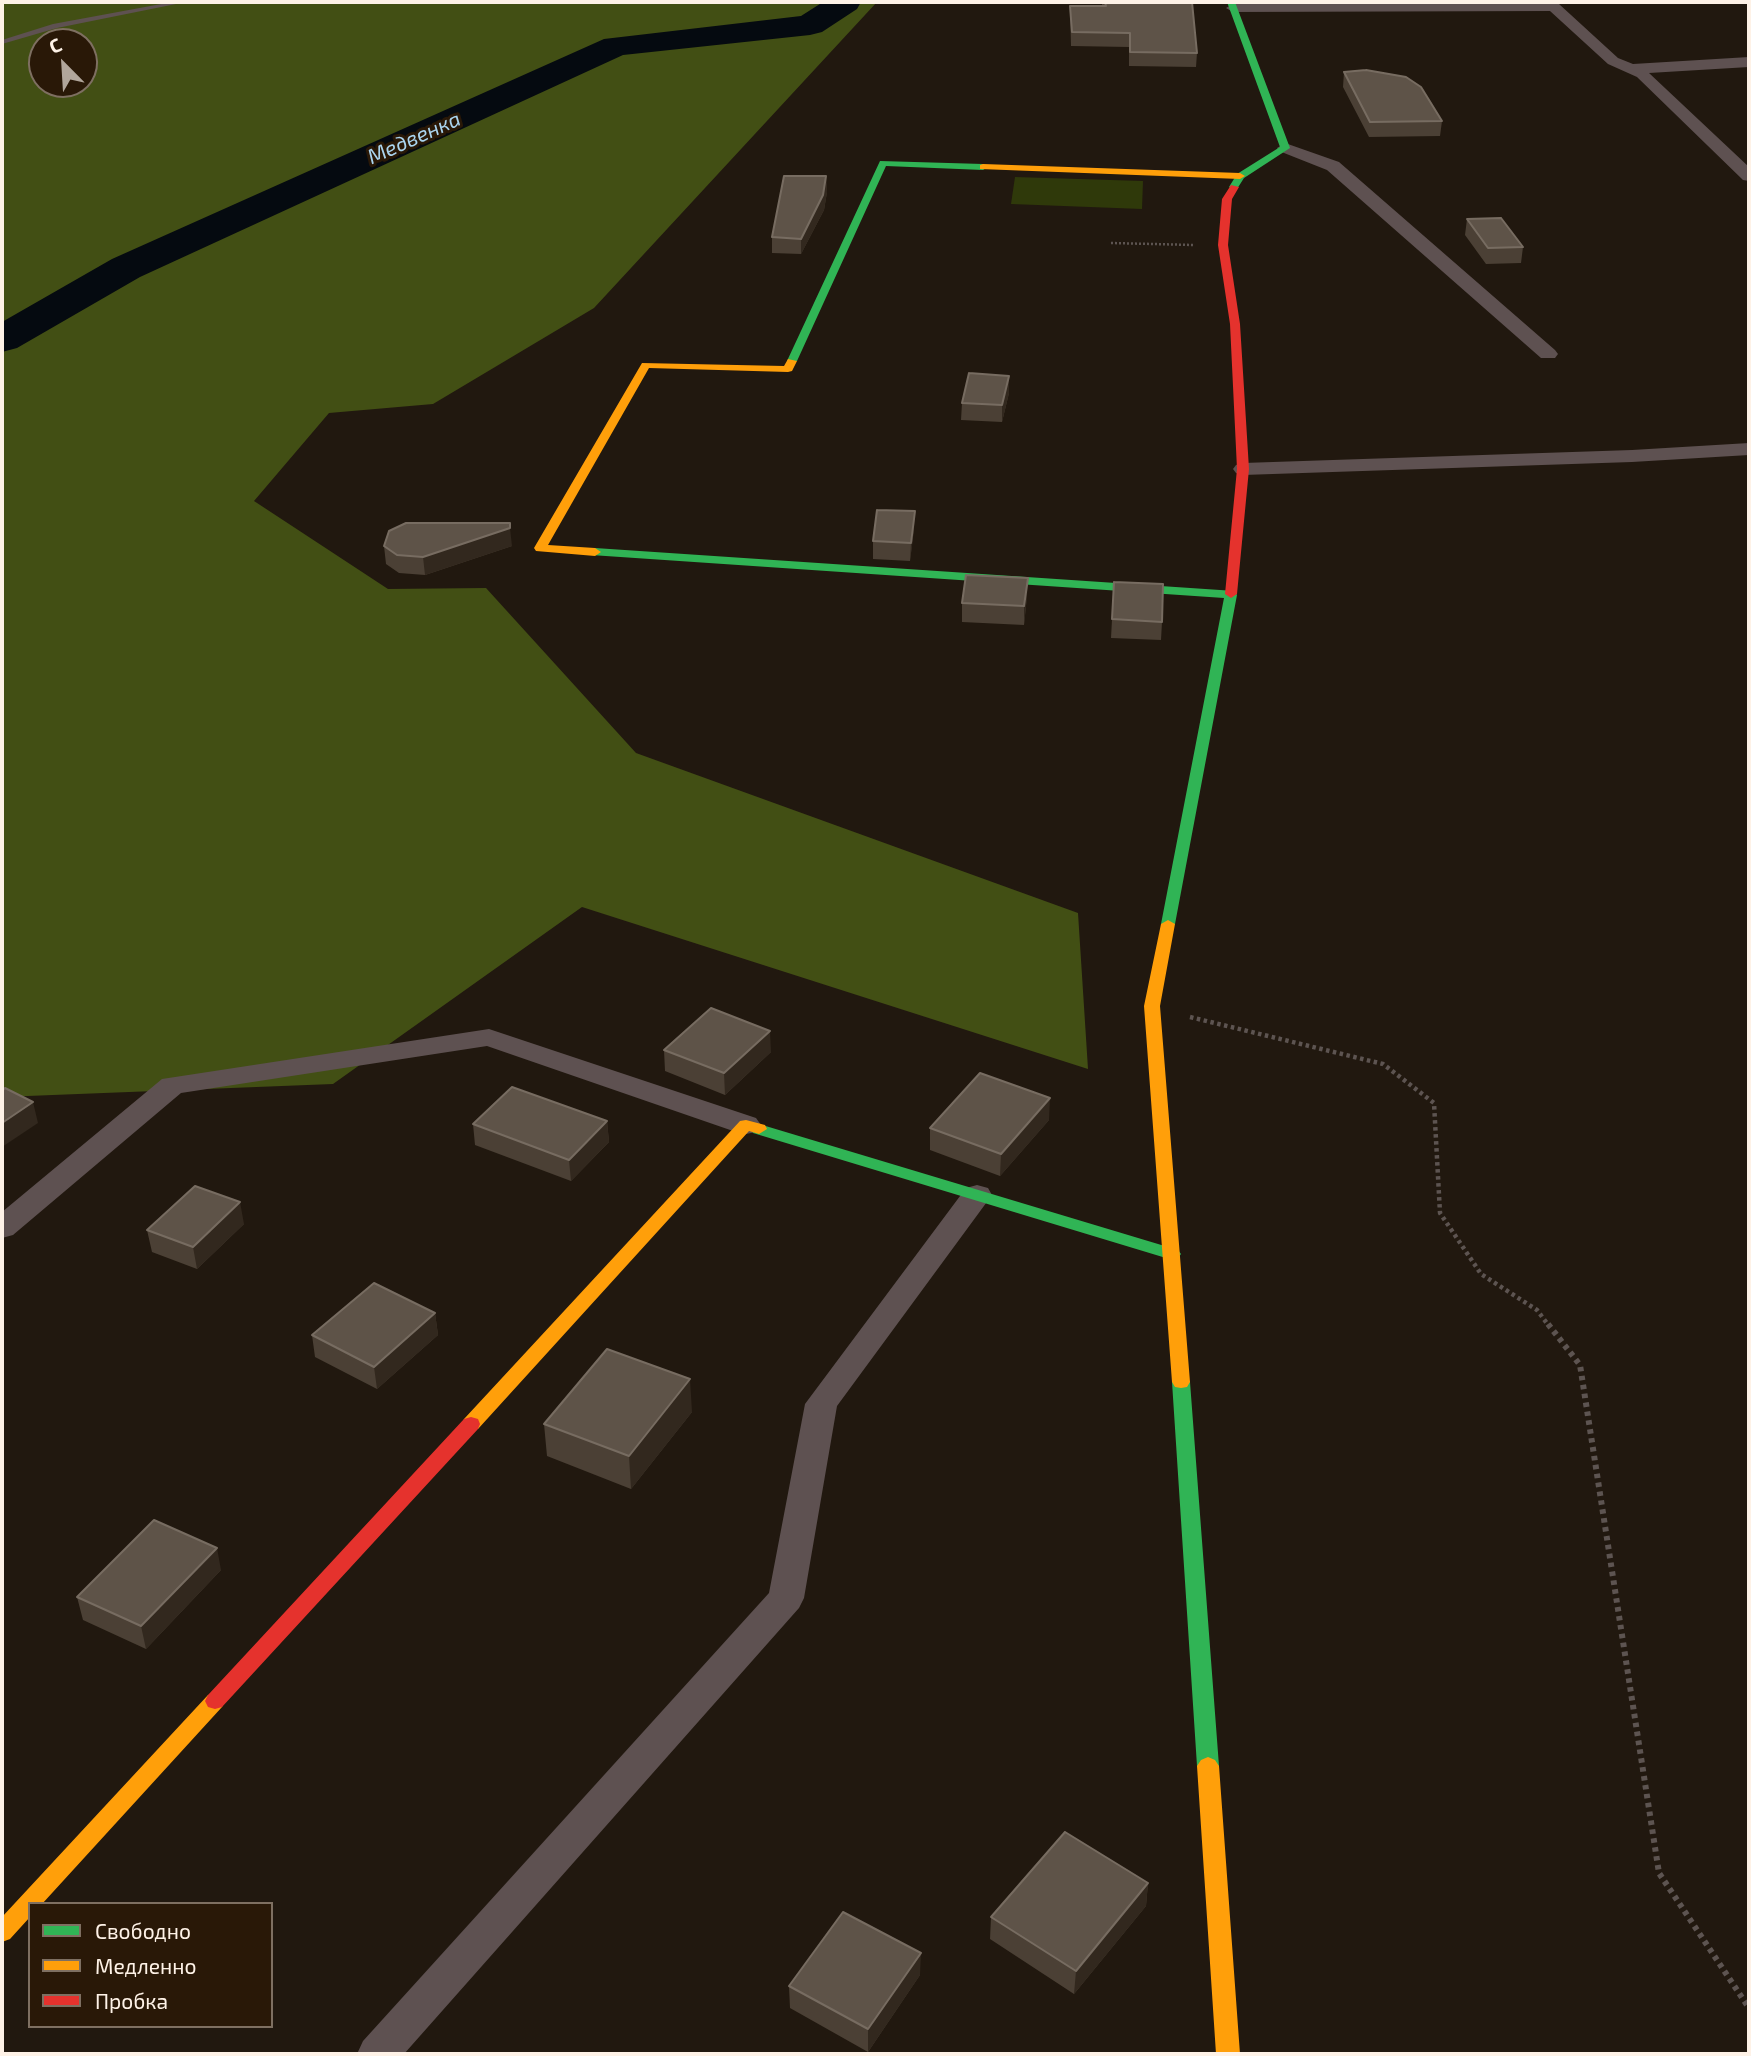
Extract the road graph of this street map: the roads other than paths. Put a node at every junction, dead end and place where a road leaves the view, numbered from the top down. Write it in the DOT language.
graph roads {
  1 [pos="182,2"];
  2 [pos="1572,2"];
  3 [pos="1232,5"];
  4 [pos="1554,7"];
  5 [pos="2,42"];
  6 [pos="1749,62"];
  7 [pos="1632,69"];
  8 [pos="1285,148"];
  9 [pos="1240,176"];
  10 [pos="1749,176"];
  11 [pos="1548,354"];
  12 [pos="1749,449"];
  13 [pos="1243,469"];
  14 [pos="1231,596"];
  15 [pos="746,1125"];
  16 [pos="977,1195"];
  17 [pos="2,1228"];
  18 [pos="1172,1254"];
  19 [pos="30,1902"];
  20 [pos="28,1904"];
  21 [pos="2,1932"];
  22 [pos="378,2054"];
  23 [pos="1228,2054"];
  1 -- 5 [label="lane"];
  2 -- 4 [label="street"];
  3 -- 4 [label="street"];
  3 -- 8 [label="street"];
  4 -- 7 [label="street"];
  6 -- 7 [label="street"];
  7 -- 10 [label="street"];
  8 -- 9 [label="street"];
  8 -- 11 [label="street"];
  9 -- 13 [label="street"];
  9 -- 14 [label="street"];
  12 -- 13 [label="street"];
  13 -- 14 [label="street"];
  14 -- 18 [label="street"];
  15 -- 16 [label="street"];
  15 -- 17 [label="street"];
  15 -- 19 [label="street"];
  16 -- 18 [label="street"];
  16 -- 22 [label="street"];
  18 -- 23 [label="street"];
  20 -- 21 [label="street"];
}
